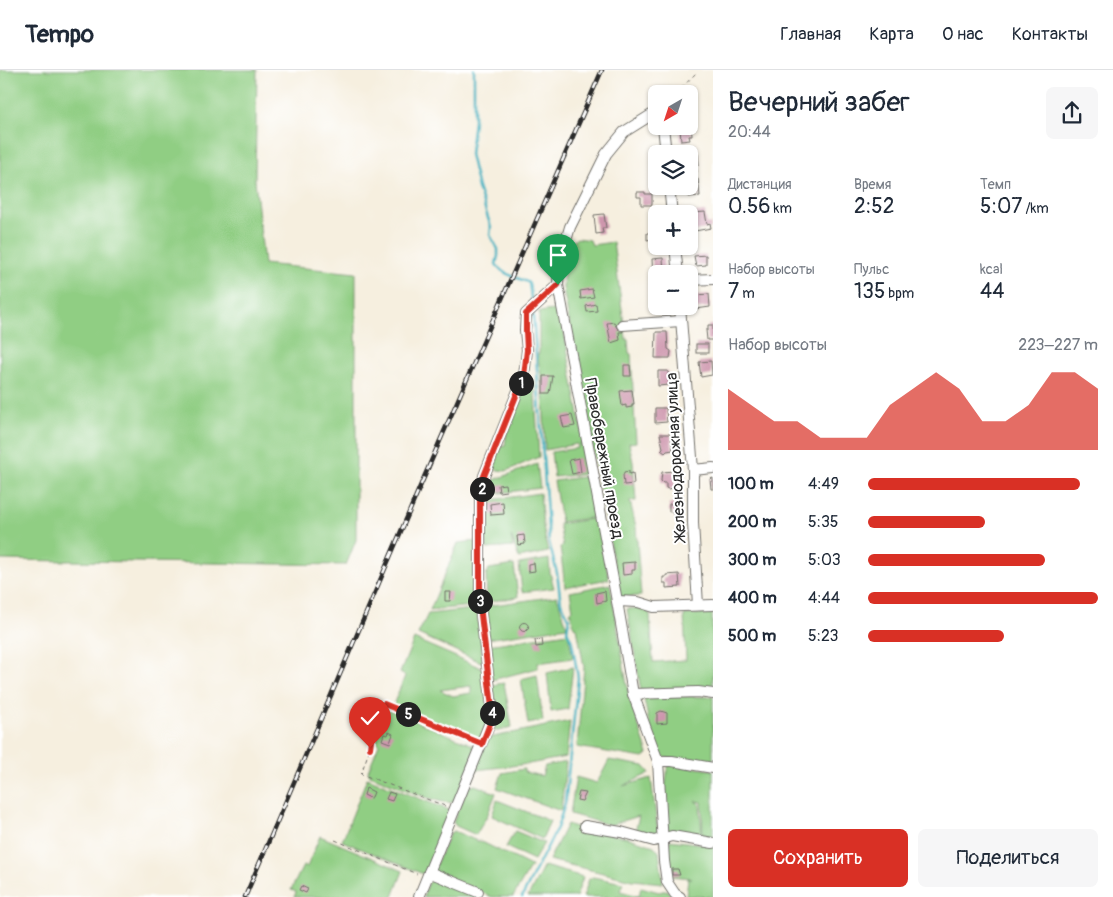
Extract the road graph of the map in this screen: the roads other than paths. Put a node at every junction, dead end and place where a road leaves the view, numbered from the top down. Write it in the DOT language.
graph roads {
  1 [pos="648,117"];
  2 [pos="713,279"];
  3 [pos="698,280"];
  4 [pos="558,285"];
  5 [pos="681,315"];
  6 [pos="681,321"];
  7 [pos="622,325"];
  8 [pos="713,468"];
  9 [pos="694,470"];
  10 [pos="617,601"];
  11 [pos="698,605"];
  12 [pos="713,605"];
  13 [pos="633,694"];
  14 [pos="713,694"];
  15 [pos="658,761"];
  16 [pos="713,768"];
  17 [pos="585,826"];
  18 [pos="662,839"];
  19 [pos="713,843"];
  20 [pos="428,875"];
  21 [pos="478,892"];
  22 [pos="419,897"];
  23 [pos="680,897"];
  1 -- 4 [label="street, Правобережный проезд"];
  2 -- 3 [label="street"];
  4 -- 10 [label="street, Правобережный проезд"];
  4 -- 20 [label="street"];
  5 -- 6 [label="street, Железнодорожная улица"];
  6 -- 7 [label="street"];
  6 -- 9 [label="street, Железнодорожная улица"];
  8 -- 9 [label="street"];
  9 -- 11 [label="street, Железнодорожная улица"];
  10 -- 11 [label="street"];
  10 -- 13 [label="street, Правобережный проезд"];
  11 -- 12 [label="street"];
  13 -- 14 [label="street"];
  13 -- 15 [label="street, Правобережный проезд"];
  15 -- 16 [label="street"];
  15 -- 18 [label="street, Правобережный проезд"];
  17 -- 18 [label="street"];
  18 -- 19 [label="street"];
  18 -- 23 [label="street, Правобережный проезд"];
  20 -- 21 [label="street"];
  20 -- 22 [label="street"];
}
